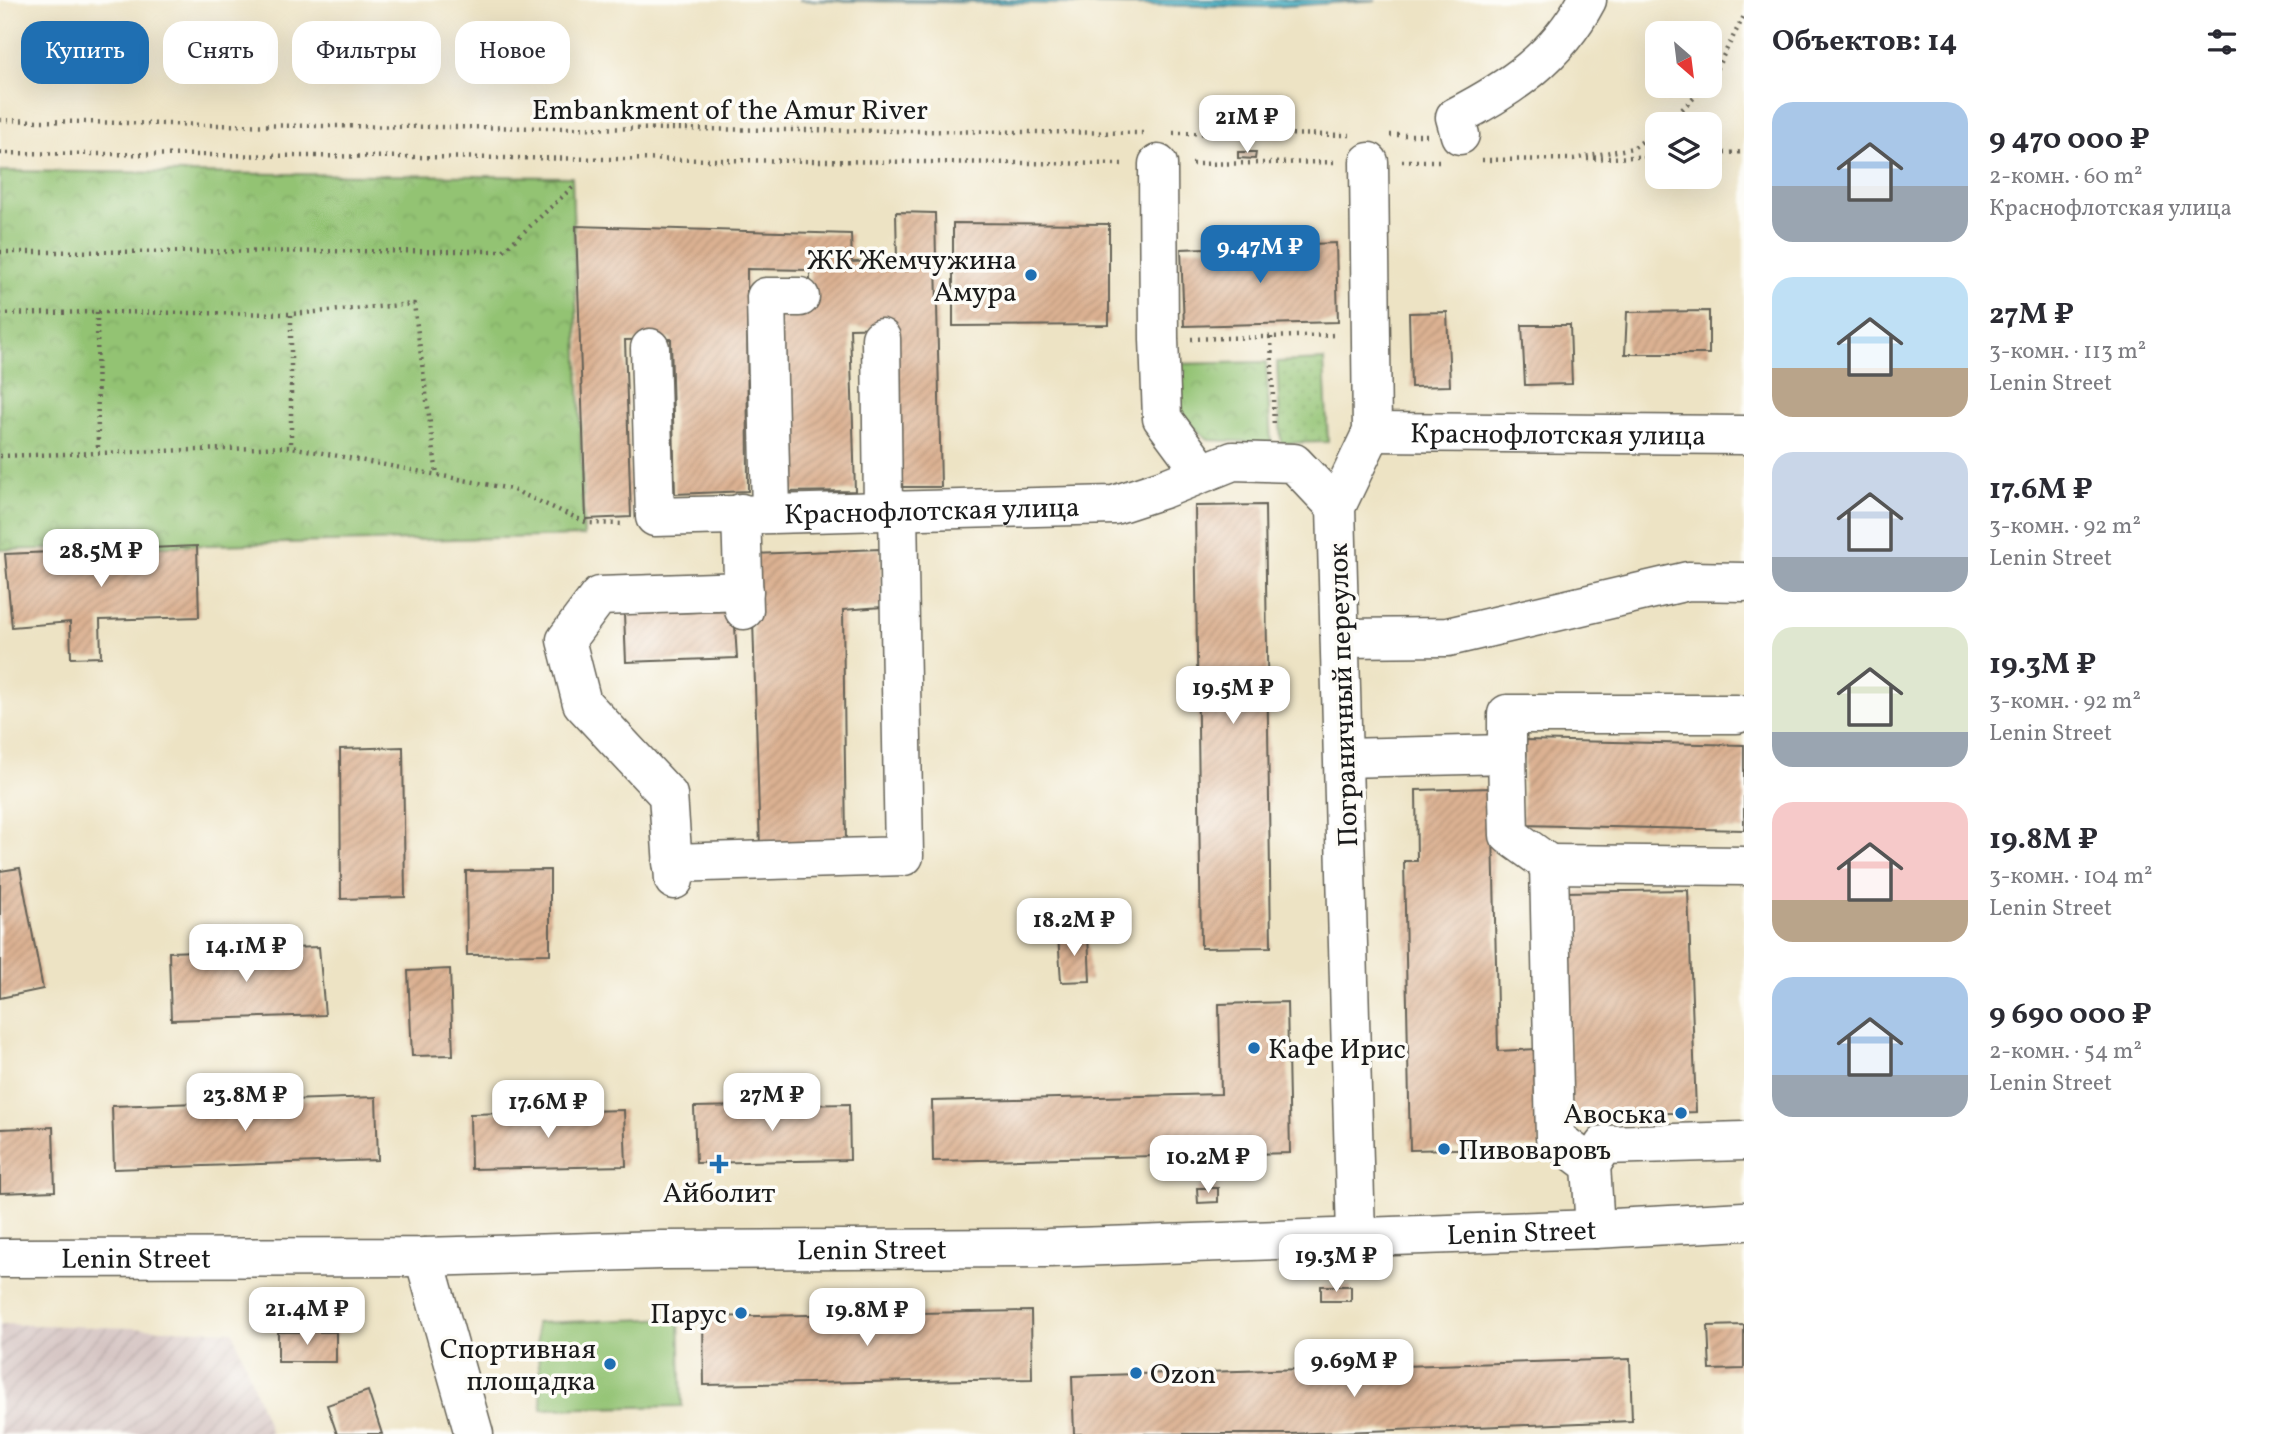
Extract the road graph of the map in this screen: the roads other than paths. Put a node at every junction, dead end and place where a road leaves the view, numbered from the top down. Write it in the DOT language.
graph roads {
  1 [pos="1587,0"];
  2 [pos="1160,144"];
  3 [pos="1370,144"];
  4 [pos="1463,152"];
  5 [pos="800,297"];
  6 [pos="881,338"];
  7 [pos="650,348"];
  8 [pos="1372,432"];
  9 [pos="1744,435"];
  10 [pos="1202,472"];
  11 [pos="1336,507"];
  12 [pos="890,510"];
  13 [pos="756,513"];
  14 [pos="1744,582"];
  15 [pos="1341,638"];
  16 [pos="1737,713"];
  17 [pos="1507,754"];
  18 [pos="1344,758"];
  19 [pos="1549,864"];
  20 [pos="1744,866"];
  21 [pos="1744,1141"];
  22 [pos="1591,1165"];
  23 [pos="1744,1220"];
  24 [pos="1594,1228"];
  25 [pos="1356,1237"];
  26 [pos="0,1258"];
  27 [pos="424,1258"];
  28 [pos="474,1434"];
  1 -- 4 [label="street"];
  2 -- 10 [label="street"];
  3 -- 8 [label="street, Пограничный переулок"];
  5 -- 13 [label="street"];
  6 -- 12 [label="street"];
  7 -- 13 [label="street, Краснофлотская улица"];
  8 -- 9 [label="street, Краснофлотская улица"];
  8 -- 11 [label="street, Пограничный переулок"];
  10 -- 11 [label="street, Краснофлотская улица"];
  10 -- 12 [label="street, Краснофлотская улица"];
  11 -- 15 [label="street, Пограничный переулок"];
  12 -- 13 [label="street, Краснофлотская улица"];
  12 -- 13 [label="street"];
  14 -- 15 [label="street"];
  15 -- 18 [label="street, Пограничный переулок"];
  16 -- 17 [label="street"];
  17 -- 18 [label="street"];
  17 -- 19 [label="street"];
  18 -- 25 [label="street, Пограничный переулок"];
  19 -- 20 [label="street"];
  19 -- 22 [label="street"];
  21 -- 22 [label="street"];
  22 -- 24 [label="street"];
  23 -- 24 [label="street, Lenin Street"];
  24 -- 25 [label="street, Lenin Street"];
  25 -- 27 [label="street, Lenin Street"];
  26 -- 27 [label="street, Lenin Street"];
  27 -- 28 [label="street"];
}
